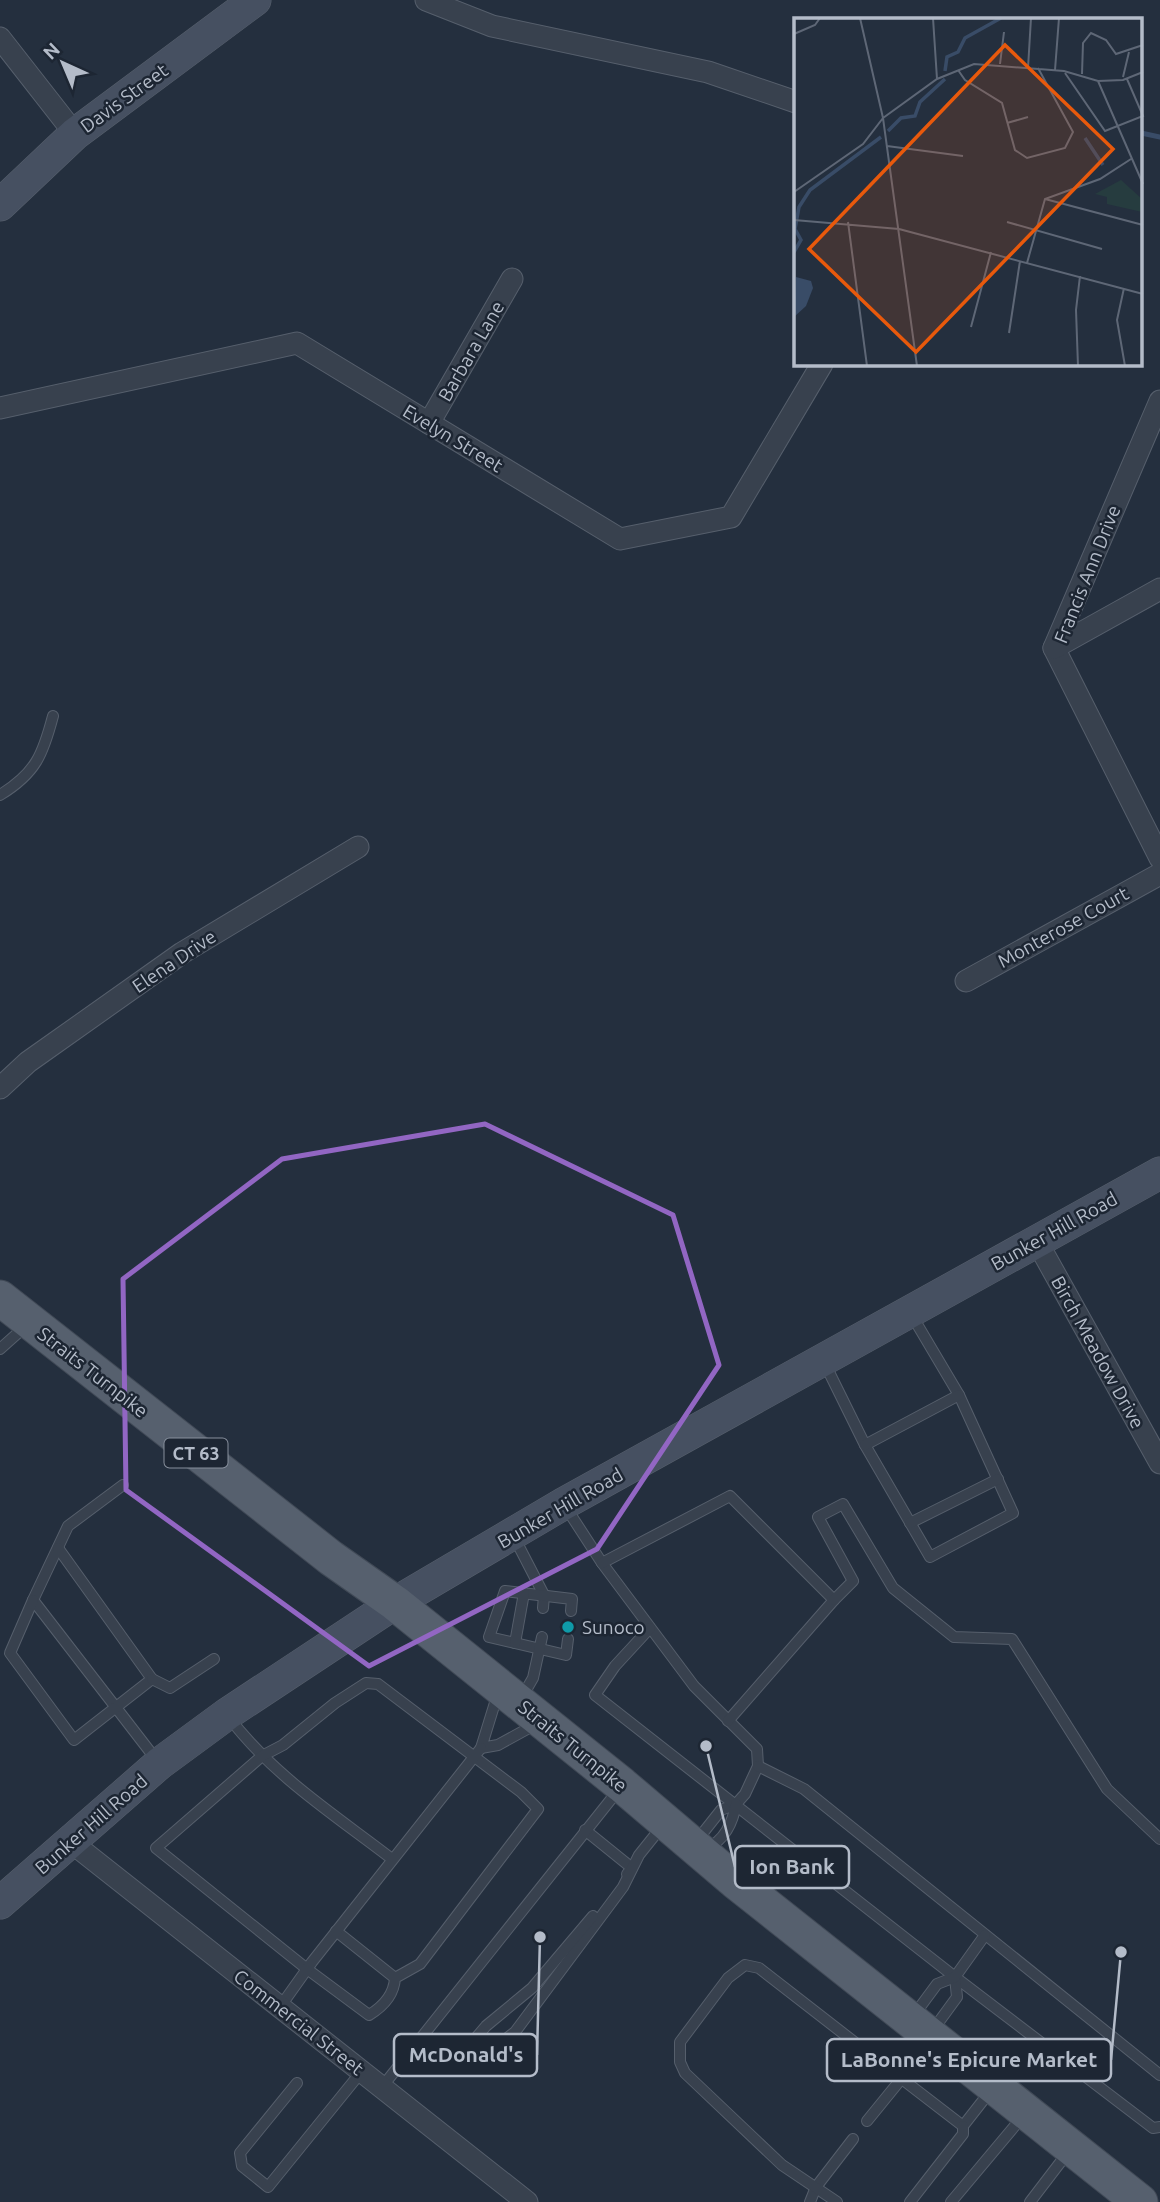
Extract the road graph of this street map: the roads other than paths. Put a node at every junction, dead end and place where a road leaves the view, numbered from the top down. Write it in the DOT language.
graph roads {
  1 [pos="426,0"];
  2 [pos="248,2"];
  3 [pos="0,37"];
  4 [pos="794,101"];
  5 [pos="75,134"];
  6 [pos="0,205"];
  7 [pos="512,279"];
  8 [pos="821,366"];
  9 [pos="1160,401"];
  10 [pos="0,408"];
  11 [pos="429,423"];
  12 [pos="1160,589"];
  13 [pos="1054,648"];
  14 [pos="53,716"];
  15 [pos="0,795"];
  16 [pos="358,847"];
  17 [pos="1160,858"];
  18 [pos="1160,874"];
  19 [pos="966,981"];
  20 [pos="0,1088"];
  21 [pos="1160,1172"];
  22 [pos="1036,1240"];
  23 [pos="0,1298"];
  24 [pos="909,1311"];
  25 [pos="30,1322"];
  26 [pos="0,1349"];
  27 [pos="823,1359"];
  28 [pos="959,1395"];
  29 [pos="865,1445"];
  30 [pos="1160,1463"];
  31 [pos="998,1479"];
  32 [pos="123,1486"];
  33 [pos="563,1504"];
  34 [pos="910,1523"];
  35 [pos="513,1535"];
  36 [pos="58,1548"];
  37 [pos="601,1563"];
  38 [pos="524,1593"];
  39 [pos="544,1595"];
  40 [pos="33,1600"];
  41 [pos="834,1600"];
  42 [pos="395,1603"];
  43 [pos="543,1608"];
  44 [pos="571,1611"];
  45 [pos="650,1628"];
  46 [pos="542,1636"];
  47 [pos="568,1639"];
  48 [pos="515,1643"];
  49 [pos="539,1649"];
  50 [pos="214,1660"];
  51 [pos="152,1679"];
  52 [pos="520,1704"];
  53 [pos="115,1709"];
  54 [pos="227,1714"];
  55 [pos="727,1721"];
  56 [pos="477,1752"];
  57 [pos="262,1756"];
  58 [pos="159,1764"];
  59 [pos="758,1766"];
  60 [pos="622,1785"];
  61 [pos="736,1804"];
  62 [pos="666,1822"];
  63 [pos="585,1830"];
  64 [pos="1160,1839"];
  65 [pos="71,1842"];
  66 [pos="699,1851"];
  67 [pos="392,1859"];
  68 [pos="632,1868"];
  69 [pos="0,1903"];
  70 [pos="336,1931"];
  71 [pos="985,1935"];
  72 [pos="307,1969"];
  73 [pos="955,1977"];
  74 [pos="396,1978"];
  75 [pos="280,2007"];
  76 [pos="919,2028"];
  77 [pos="415,2047"];
  78 [pos="889,2069"];
  79 [pos="362,2071"];
  80 [pos="448,2071"];
  81 [pos="1160,2075"];
  82 [pos="902,2078"];
  83 [pos="298,2083"];
  84 [pos="382,2087"];
  85 [pos="994,2087"];
  86 [pos="1026,2113"];
  87 [pos="867,2121"];
  88 [pos="962,2126"];
  89 [pos="1160,2127"];
  90 [pos="853,2139"];
  91 [pos="1071,2149"];
  92 [pos="816,2187"];
  93 [pos="527,2202"];
  94 [pos="810,2202"];
  95 [pos="837,2202"];
  96 [pos="910,2202"];
  97 [pos="951,2202"];
  98 [pos="1030,2202"];
  99 [pos="1140,2202"];
  1 -- 4 [label="street"];
  2 -- 5 [label="main road, Davis Street"];
  3 -- 5 [label="street"];
  5 -- 6 [label="main road, Davis Street"];
  7 -- 11 [label="street, Barbara Lane"];
  8 -- 11 [label="street, Evelyn Street"];
  9 -- 13 [label="street, Francis Ann Drive"];
  10 -- 11 [label="street, Evelyn Street"];
  12 -- 13 [label="street"];
  13 -- 17 [label="street, Francis Ann Drive"];
  14 -- 15 [label="lane"];
  16 -- 20 [label="street, Elena Drive"];
  18 -- 19 [label="street, Monterose Court"];
  21 -- 22 [label="main road, Bunker Hill Road"];
  22 -- 24 [label="main road, Bunker Hill Road"];
  22 -- 30 [label="street, Birch Meadow Drive"];
  23 -- 25 [label="main road, Straits Turnpike / CT 63"];
  24 -- 27 [label="main road, Bunker Hill Road"];
  24 -- 28 [label="lane"];
  25 -- 26 [label="lane"];
  25 -- 42 [label="main road, Straits Turnpike / CT 63"];
  27 -- 29 [label="lane"];
  27 -- 33 [label="main road, Bunker Hill Road"];
  28 -- 29 [label="lane"];
  28 -- 31 [label="lane"];
  29 -- 34 [label="lane"];
  31 -- 34 [label="lane"];
  31 -- 34 [label="lane"];
  32 -- 36 [label="lane"];
  33 -- 35 [label="main road, Bunker Hill Road"];
  33 -- 37 [label="lane"];
  35 -- 39 [label="lane"];
  35 -- 42 [label="main road, Bunker Hill Road"];
  36 -- 40 [label="lane"];
  36 -- 51 [label="lane"];
  37 -- 41 [label="lane"];
  37 -- 45 [label="lane"];
  38 -- 39 [label="lane"];
  38 -- 48 [label="lane"];
  38 -- 48 [label="lane"];
  39 -- 43 [label="lane"];
  39 -- 44 [label="lane"];
  40 -- 53 [label="lane"];
  40 -- 53 [label="lane"];
  41 -- 55 [label="lane"];
  41 -- 64 [label="lane"];
  42 -- 52 [label="main road, Straits Turnpike / CT 63"];
  42 -- 54 [label="main road, Bunker Hill Road"];
  45 -- 55 [label="lane"];
  45 -- 61 [label="lane"];
  46 -- 49 [label="lane"];
  47 -- 49 [label="lane"];
  48 -- 49 [label="lane"];
  49 -- 52 [label="lane"];
  50 -- 51 [label="lane"];
  51 -- 53 [label="lane"];
  52 -- 56 [label="lane"];
  52 -- 56 [label="lane"];
  52 -- 60 [label="main road, Straits Turnpike / CT 63"];
  53 -- 58 [label="lane"];
  54 -- 57 [label="lane"];
  54 -- 58 [label="main road, Bunker Hill Road"];
  55 -- 59 [label="lane"];
  56 -- 57 [label="lane"];
  56 -- 67 [label="lane"];
  56 -- 74 [label="lane"];
  57 -- 67 [label="lane"];
  57 -- 72 [label="lane"];
  58 -- 65 [label="main road, Bunker Hill Road"];
  59 -- 61 [label="lane"];
  59 -- 71 [label="lane"];
  60 -- 62 [label="main road, Straits Turnpike / CT 63"];
  60 -- 63 [label="lane"];
  61 -- 66 [label="lane"];
  61 -- 66 [label="lane"];
  61 -- 73 [label="lane"];
  62 -- 66 [label="main road, Straits Turnpike / CT 63"];
  62 -- 68 [label="lane"];
  63 -- 68 [label="lane"];
  63 -- 77 [label="lane"];
  65 -- 69 [label="main road, Bunker Hill Road"];
  65 -- 75 [label="street, Commercial Street"];
  66 -- 76 [label="main road, Straits Turnpike / CT 63"];
  67 -- 70 [label="lane"];
  68 -- 80 [label="lane"];
  68 -- 80 [label="lane"];
  70 -- 72 [label="lane"];
  70 -- 74 [label="lane"];
  71 -- 73 [label="lane"];
  71 -- 81 [label="lane"];
  72 -- 74 [label="lane"];
  72 -- 75 [label="lane"];
  73 -- 76 [label="lane"];
  73 -- 76 [label="lane"];
  73 -- 89 [label="lane"];
  75 -- 79 [label="street, Commercial Street"];
  76 -- 78 [label="lane"];
  76 -- 85 [label="main road, Straits Turnpike / CT 63"];
  77 -- 80 [label="lane"];
  77 -- 84 [label="lane"];
  78 -- 82 [label="lane"];
  78 -- 92 [label="lane"];
  79 -- 83 [label="lane"];
  79 -- 84 [label="street, Commercial Street"];
  82 -- 87 [label="lane"];
  82 -- 88 [label="lane"];
  84 -- 93 [label="street, Commercial Street"];
  85 -- 86 [label="main road, Straits Turnpike / CT 63"];
  85 -- 88 [label="lane"];
  86 -- 91 [label="main road, Straits Turnpike / CT 63"];
  86 -- 97 [label="lane"];
  88 -- 96 [label="lane"];
  90 -- 92 [label="lane"];
  91 -- 98 [label="lane"];
  91 -- 99 [label="main road, Straits Turnpike / CT 63"];
  92 -- 94 [label="lane"];
  92 -- 95 [label="lane"];
}
